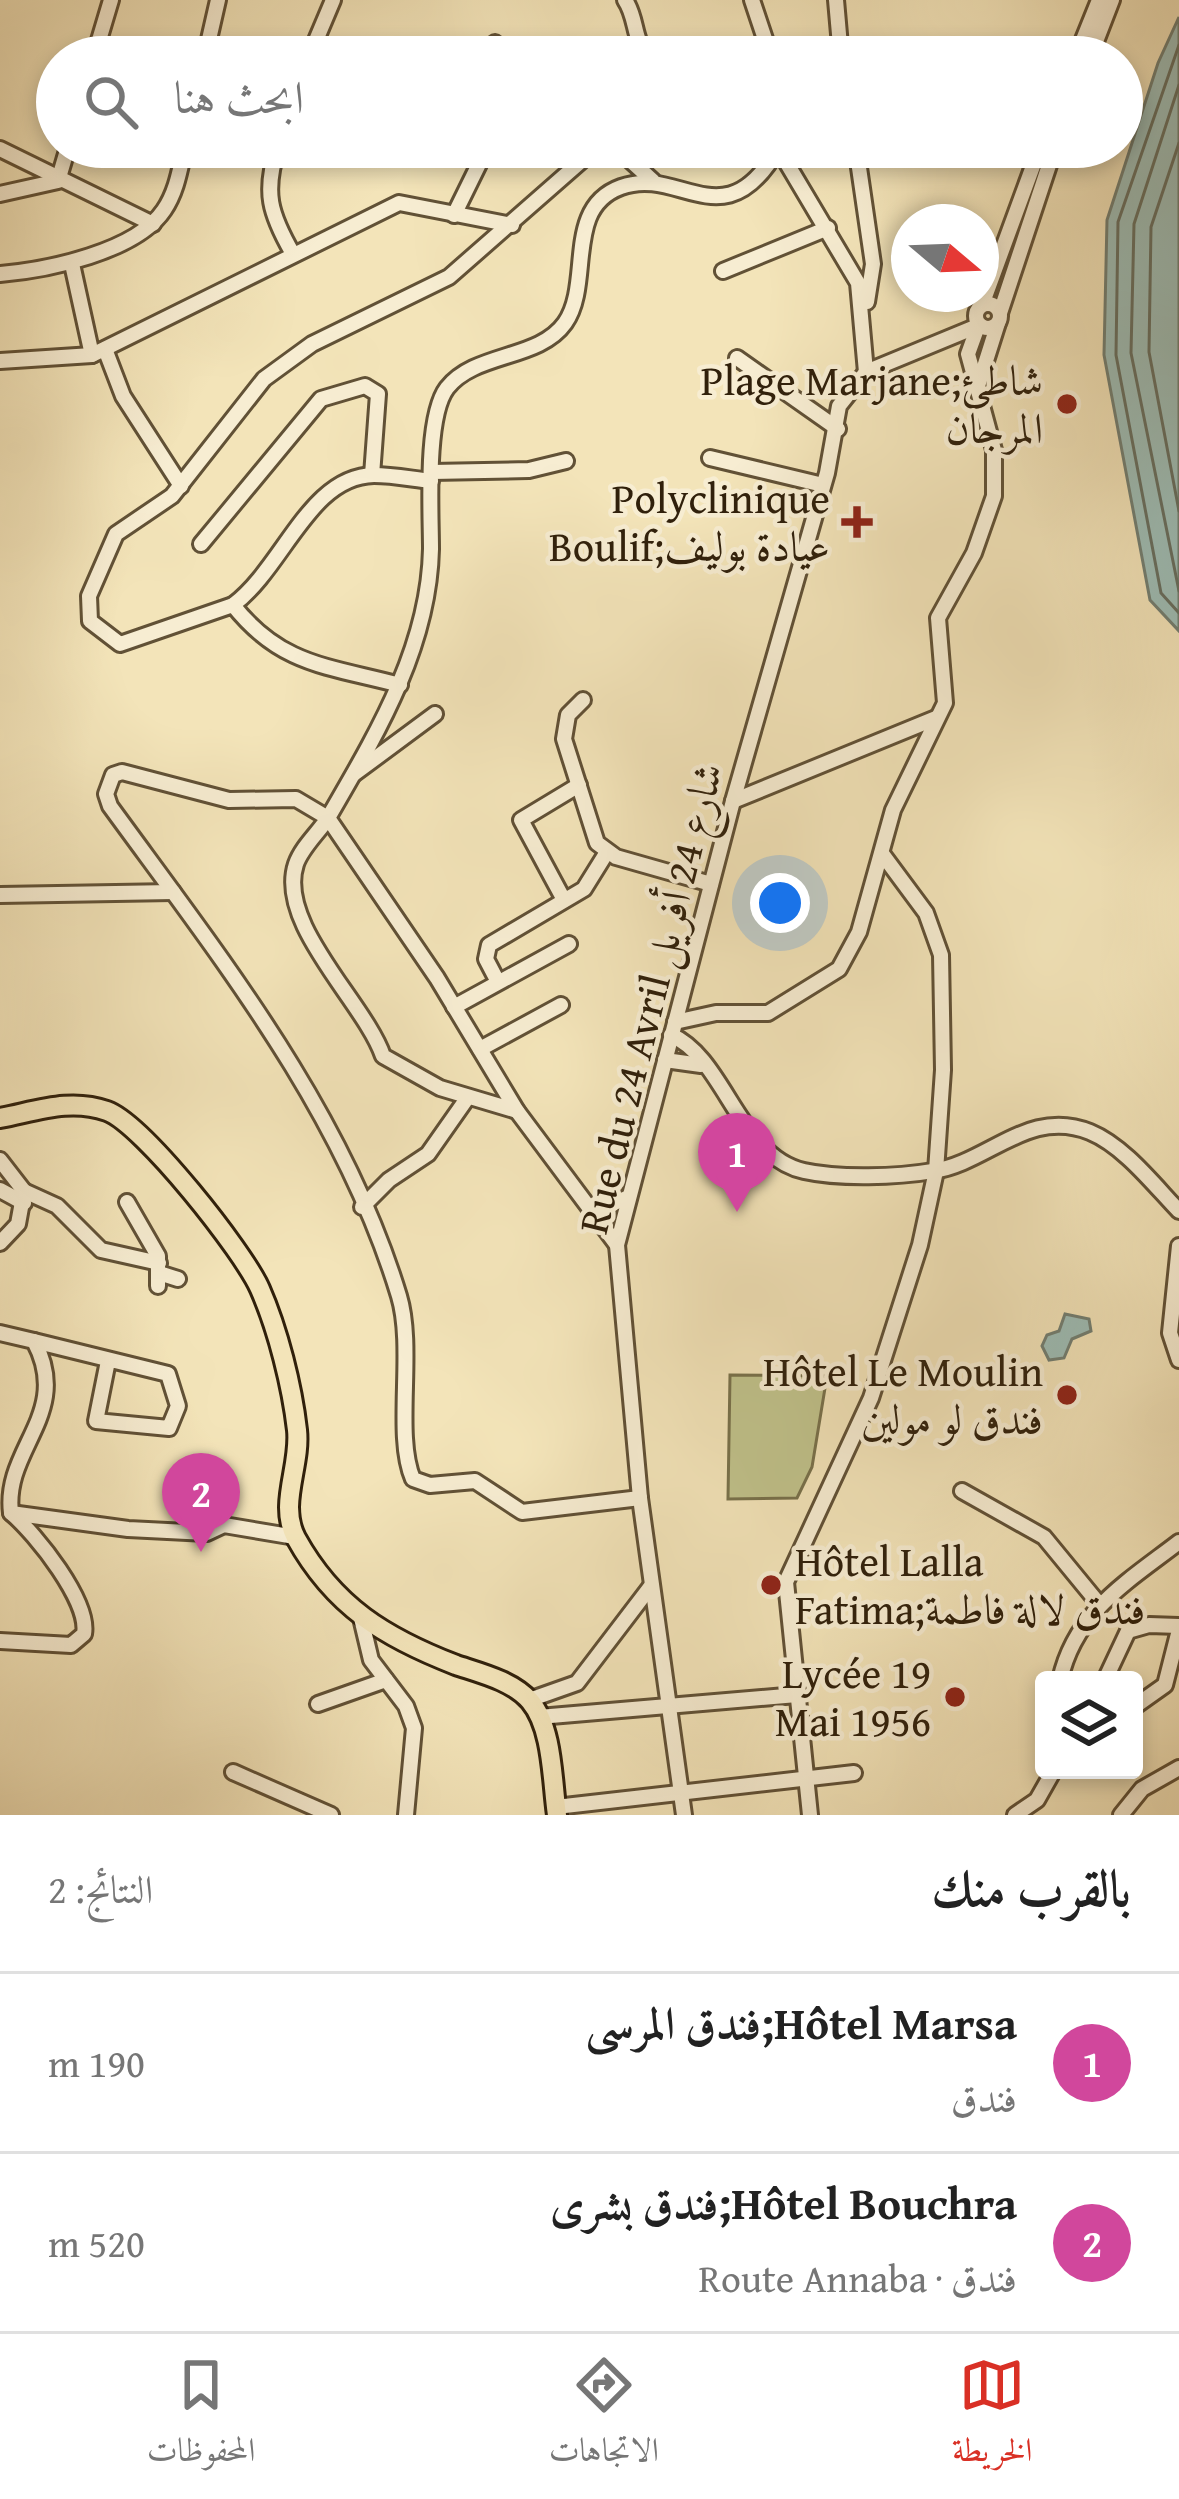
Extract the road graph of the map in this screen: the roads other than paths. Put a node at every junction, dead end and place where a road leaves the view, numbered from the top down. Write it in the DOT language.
graph roads {
  1 [pos="111,0"];
  2 [pos="218,0"];
  3 [pos="333,0"];
  4 [pos="625,0"];
  5 [pos="752,0"];
  6 [pos="836,0"];
  7 [pos="1099,0"];
  8 [pos="1112,0"];
  9 [pos="100,36"];
  10 [pos="210,36"];
  11 [pos="318,36"];
  12 [pos="637,36"];
  13 [pos="764,36"];
  14 [pos="839,36"];
  15 [pos="1084,36"];
  16 [pos="1098,36"];
  17 [pos="0,149"];
  18 [pos="62,168"];
  19 [pos="179,168"];
  20 [pos="273,168"];
  21 [pos="477,168"];
  22 [pos="572,168"];
  23 [pos="641,168"];
  24 [pos="763,168"];
  25 [pos="791,168"];
  26 [pos="859,168"];
  27 [pos="1032,168"];
  28 [pos="1048,168"];
  29 [pos="58,181"];
  30 [pos="653,182"];
  31 [pos="0,194"];
  32 [pos="454,215"];
  33 [pos="153,224"];
  34 [pos="512,225"];
  35 [pos="828,228"];
  36 [pos="293,254"];
  37 [pos="999,256"];
  38 [pos="72,264"];
  39 [pos="723,271"];
  40 [pos="0,274"];
  41 [pos="974,312"];
  42 [pos="980,312"];
  43 [pos="996,312"];
  44 [pos="865,315"];
  45 [pos="999,318"];
  46 [pos="980,325"];
  47 [pos="944,340"];
  48 [pos="98,352"];
  49 [pos="737,358"];
  50 [pos="0,361"];
  51 [pos="866,372"];
  52 [pos="976,391"];
  53 [pos="838,429"];
  54 [pos="710,458"];
  55 [pos="566,461"];
  56 [pos="372,475"];
  57 [pos="431,477"];
  58 [pos="823,485"];
  59 [pos="181,486"];
  60 [pos="201,544"];
  61 [pos="233,605"];
  62 [pos="400,685"];
  63 [pos="583,700"];
  64 [pos="435,714"];
  65 [pos="936,718"];
  66 [pos="354,774"];
  67 [pos="579,785"];
  68 [pos="733,801"];
  69 [pos="328,818"];
  70 [pos="607,852"];
  71 [pos="883,855"];
  72 [pos="711,884"];
  73 [pos="173,892"];
  74 [pos="0,895"];
  75 [pos="564,900"];
  76 [pos="569,944"];
  77 [pos="498,982"];
  78 [pos="561,1005"];
  79 [pos="454,1007"];
  80 [pos="673,1029"];
  81 [pos="479,1049"];
  82 [pos="665,1060"];
  83 [pos="701,1065"];
  84 [pos="468,1097"];
  85 [pos="517,1111"];
  86 [pos="0,1118"];
  87 [pos="0,1160"];
  88 [pos="936,1172"];
  89 [pos="0,1190"];
  90 [pos="24,1197"];
  91 [pos="629,1197"];
  92 [pos="127,1202"];
  93 [pos="362,1207"];
  94 [pos="1179,1211"];
  95 [pos="592,1212"];
  96 [pos="0,1243"];
  97 [pos="617,1245"];
  98 [pos="1179,1246"];
  99 [pos="159,1274"];
  100 [pos="178,1279"];
  101 [pos="0,1334"];
  102 [pos="34,1341"];
  103 [pos="1179,1360"];
  104 [pos="108,1361"];
  105 [pos="962,1491"];
  106 [pos="640,1498"];
  107 [pos="11,1513"];
  108 [pos="296,1537"];
  109 [pos="1179,1542"];
  110 [pos="651,1586"];
  111 [pos="1099,1604"];
  112 [pos="361,1618"];
  113 [pos="1179,1628"];
  114 [pos="0,1641"];
  115 [pos="1063,1671"];
  116 [pos="1109,1671"];
  117 [pos="386,1679"];
  118 [pos="796,1695"];
  119 [pos="1143,1701"];
  120 [pos="317,1704"];
  121 [pos="670,1705"];
  122 [pos="534,1709"];
  123 [pos="1179,1768"];
  124 [pos="233,1772"];
  125 [pos="854,1773"];
  126 [pos="806,1779"];
  127 [pos="1051,1779"];
  128 [pos="681,1793"];
  129 [pos="556,1811"];
  130 [pos="331,1815"];
  131 [pos="406,1815"];
  132 [pos="684,1815"];
  133 [pos="810,1815"];
  134 [pos="1015,1815"];
  135 [pos="1121,1815"];
  1 -- 9 [label="street"];
  2 -- 10 [label="street"];
  3 -- 11 [label="street"];
  4 -- 12 [label="street"];
  5 -- 13 [label="street"];
  6 -- 14 [label="street"];
  7 -- 15 [label="street"];
  8 -- 16 [label="street"];
  17 -- 29 [label="street"];
  18 -- 29 [label="street"];
  19 -- 33 [label="street"];
  20 -- 36 [label="street"];
  21 -- 32 [label="street"];
  22 -- 34 [label="street"];
  23 -- 30 [label="street"];
  24 -- 30 [label="street"];
  25 -- 35 [label="street"];
  26 -- 44 [label="street"];
  27 -- 37 [label="street"];
  28 -- 45 [label="street"];
  29 -- 31 [label="street"];
  29 -- 33 [label="street"];
  30 -- 57 [label="street"];
  32 -- 34 [label="street"];
  32 -- 36 [label="street"];
  33 -- 38 [label="street"];
  34 -- 59 [label="street"];
  35 -- 39 [label="street"];
  35 -- 44 [label="street"];
  36 -- 48 [label="street"];
  38 -- 40 [label="street"];
  38 -- 48 [label="street"];
  41 -- 47 [label="street"];
  42 -- 46 [label="street"];
  43 -- 45 [label="street"];
  44 -- 51 [label="street"];
  45 -- 46 [label="street"];
  45 -- 52 [label="street"];
  46 -- 47 [label="street"];
  46 -- 52 [label="street"];
  47 -- 51 [label="street"];
  48 -- 50 [label="street"];
  48 -- 59 [label="street"];
  49 -- 53 [label="street"];
  51 -- 53 [label="street, Rue du 24 Avril شارع 24 أفريل"];
  52 -- 65 [label="street"];
  53 -- 58 [label="street, Rue du 24 Avril شارع 24 أفريل"];
  54 -- 58 [label="street"];
  55 -- 57 [label="street"];
  56 -- 57 [label="street"];
  56 -- 60 [label="street"];
  56 -- 61 [label="street"];
  57 -- 62 [label="street"];
  58 -- 68 [label="street, Rue du 24 Avril شارع 24 أفريل"];
  59 -- 61 [label="street"];
  61 -- 62 [label="street"];
  62 -- 66 [label="street"];
  63 -- 67 [label="street"];
  64 -- 66 [label="street"];
  65 -- 68 [label="street"];
  65 -- 71 [label="street"];
  66 -- 69 [label="street"];
  67 -- 70 [label="street"];
  67 -- 75 [label="street"];
  68 -- 72 [label="street, Rue du 24 Avril شارع 24 أفريل"];
  69 -- 73 [label="street"];
  69 -- 79 [label="street"];
  69 -- 84 [label="street"];
  70 -- 72 [label="street"];
  70 -- 75 [label="street"];
  71 -- 80 [label="street"];
  71 -- 88 [label="street"];
  72 -- 80 [label="street, Rue du 24 Avril شارع 24 أفريل"];
  73 -- 74 [label="street"];
  73 -- 93 [label="street"];
  75 -- 77 [label="street"];
  76 -- 77 [label="street"];
  77 -- 79 [label="street"];
  78 -- 81 [label="street"];
  79 -- 81 [label="street"];
  80 -- 82 [label="street, Rue du 24 Avril شارع 24 أفريل"];
  80 -- 83 [label="street"];
  81 -- 85 [label="street"];
  82 -- 83 [label="street"];
  82 -- 91 [label="street, Rue du 24 Avril شارع 24 أفريل"];
  83 -- 88 [label="street"];
  84 -- 85 [label="street"];
  84 -- 93 [label="street"];
  85 -- 95 [label="street"];
  86 -- 108 [label="main road"];
  87 -- 90 [label="street"];
  88 -- 94 [label="street"];
  88 -- 118 [label="street"];
  89 -- 90 [label="street"];
  90 -- 96 [label="street"];
  90 -- 99 [label="street"];
  91 -- 95 [label="street"];
  91 -- 97 [label="street, Rue du 24 Avril شارع 24 أفريل"];
  92 -- 99 [label="street"];
  93 -- 106 [label="street"];
  95 -- 97 [label="street"];
  97 -- 106 [label="street, Rue du 24 Avril شارع 24 أفريل"];
  98 -- 103 [label="street"];
  99 -- 100 [label="street"];
  101 -- 102 [label="street"];
  102 -- 104 [label="street"];
  102 -- 107 [label="street"];
  104 -- 104 [label="street"];
  105 -- 111 [label="street"];
  106 -- 110 [label="street, Rue du 24 Avril شارع 24 أفريل"];
  107 -- 108 [label="street"];
  107 -- 114 [label="street"];
  108 -- 112 [label="main road"];
  109 -- 111 [label="street"];
  110 -- 121 [label="street, Rue du 24 Avril شارع 24 أفريل"];
  110 -- 122 [label="street"];
  111 -- 115 [label="street"];
  112 -- 117 [label="street"];
  112 -- 122 [label="main road"];
  113 -- 116 [label="street"];
  113 -- 119 [label="street"];
  117 -- 120 [label="street"];
  117 -- 131 [label="street"];
  118 -- 121 [label="street"];
  118 -- 126 [label="street"];
  121 -- 122 [label="street"];
  121 -- 128 [label="street, Rue du 24 Avril شارع 24 أفريل"];
  122 -- 129 [label="main road"];
  123 -- 135 [label="street"];
  124 -- 130 [label="street"];
  125 -- 126 [label="street"];
  126 -- 128 [label="street"];
  126 -- 133 [label="street"];
  127 -- 134 [label="street"];
  128 -- 129 [label="street"];
  128 -- 132 [label="street, Rue du 24 Avril شارع 24 أفريل"];
}
